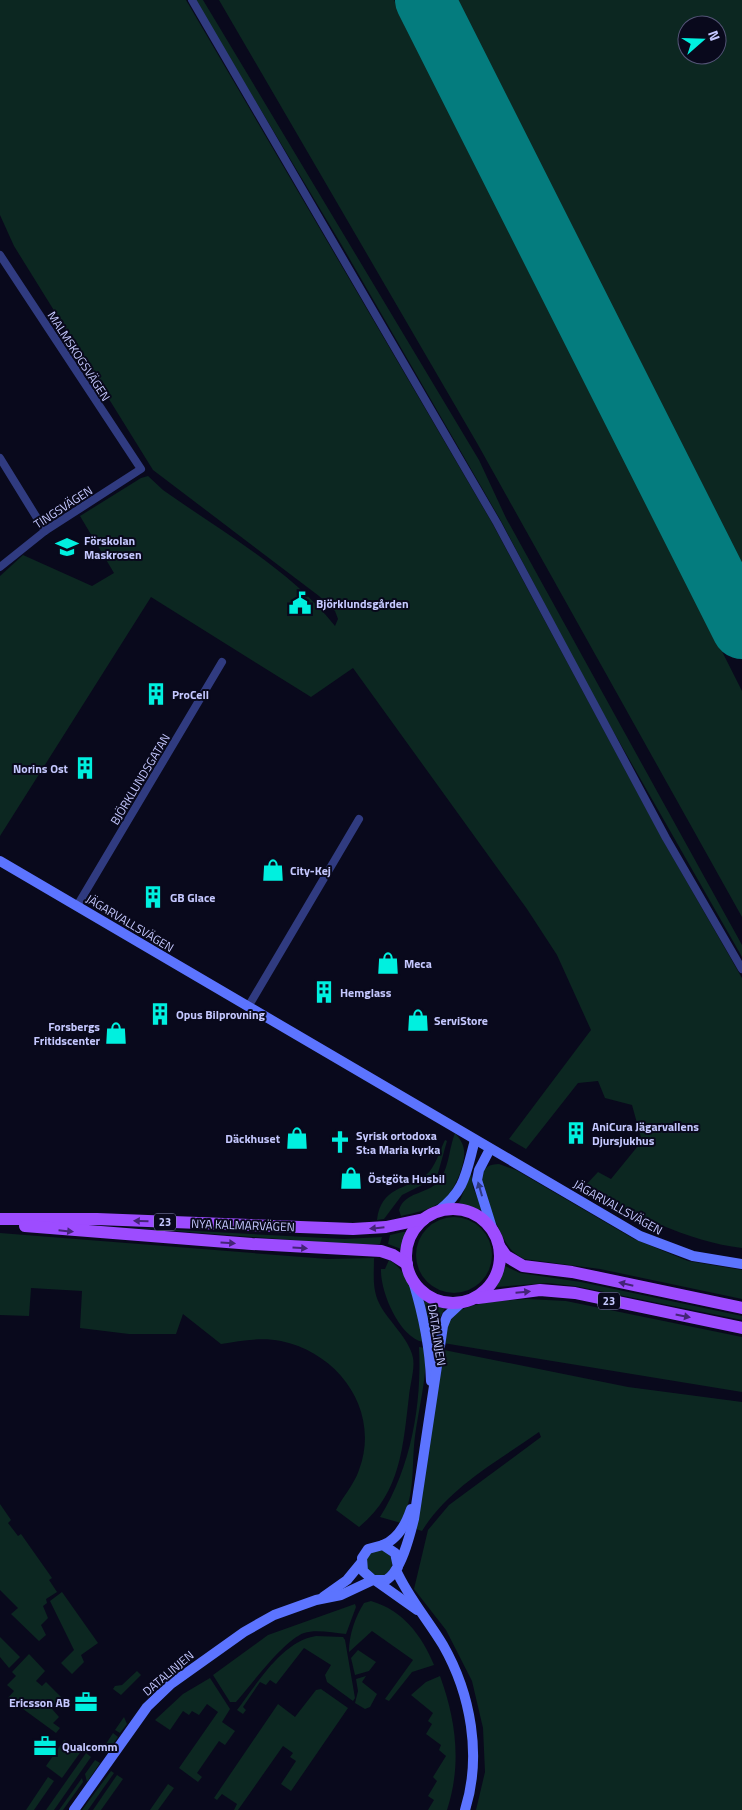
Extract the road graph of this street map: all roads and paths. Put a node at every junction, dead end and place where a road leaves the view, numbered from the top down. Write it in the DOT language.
graph roads {
  1 [pos="192,0"];
  2 [pos="0,256"];
  3 [pos="0,458"];
  4 [pos="141,470"];
  5 [pos="45,531"];
  6 [pos="0,567"];
  7 [pos="222,662"];
  8 [pos="359,819"];
  9 [pos="0,861"];
  10 [pos="78,906"];
  11 [pos="742,969"];
  12 [pos="248,1007"];
  13 [pos="475,1140"];
  14 [pos="490,1150"];
  15 [pos="438,1212"];
  16 [pos="0,1219"];
  17 [pos="424,1219"];
  18 [pos="0,1224"];
  19 [pos="493,1231"];
  20 [pos="500,1246"];
  21 [pos="407,1264"];
  22 [pos="742,1264"];
  23 [pos="413,1281"];
  24 [pos="475,1298"];
  25 [pos="461,1303"];
  26 [pos="742,1308"];
  27 [pos="742,1328"];
  28 [pos="432,1394"];
  29 [pos="417,1489"];
  30 [pos="383,1545"];
  31 [pos="361,1563"];
  32 [pos="397,1569"];
  33 [pos="374,1580"];
  34 [pos="316,1600"];
  35 [pos="426,1619"];
  36 [pos="74,1810"];
  37 [pos="465,1810"];
  1 -- 11 [label="street"];
  2 -- 4 [label="street, MALMSKOGSVÄGEN"];
  3 -- 5 [label="street"];
  4 -- 5 [label="street, TINGSVÄGEN"];
  5 -- 6 [label="street, TINGSVÄGEN"];
  7 -- 10 [label="street, BJÖRKLUNDSGATAN"];
  8 -- 12 [label="street"];
  9 -- 10 [label="street, JÄGARVALLSVÄGEN"];
  10 -- 12 [label="street, JÄGARVALLSVÄGEN"];
  12 -- 13 [label="street, JÄGARVALLSVÄGEN"];
  13 -- 14 [label="street, JÄGARVALLSVÄGEN"];
  13 -- 15 [label="street"];
  19 -- 14 [label="street, one-way"];
  14 -- 22 [label="street, JÄGARVALLSVÄGEN"];
  15 -- 17 [label="main road, 23"];
  15 -- 19 [label="main road, 23"];
  17 -- 16 [label="main road, NYA KALMARVÄGEN / 23, one-way"];
  17 -- 21 [label="main road, 23"];
  18 -- 21 [label="main road, NYA KALMARVÄGEN / 23, one-way"];
  19 -- 20 [label="main road, 23"];
  20 -- 24 [label="main road, 23"];
  26 -- 20 [label="main road, 23, one-way"];
  21 -- 23 [label="main road, 23"];
  23 -- 25 [label="main road, 23"];
  23 -- 28 [label="street, DATALINJEN"];
  24 -- 25 [label="main road, 23"];
  24 -- 27 [label="main road, 23, one-way"];
  25 -- 28 [label="street, DATALINJEN"];
  28 -- 29 [label="street, DATALINJEN"];
  29 -- 30 [label="street, DATALINJEN"];
  29 -- 32 [label="street, DATALINJEN"];
  30 -- 31 [label="street"];
  30 -- 32 [label="street"];
  31 -- 33 [label="street"];
  31 -- 34 [label="street, DATALINJEN"];
  32 -- 33 [label="street"];
  32 -- 35 [label="street"];
  33 -- 34 [label="street, DATALINJEN"];
  33 -- 35 [label="street"];
  34 -- 36 [label="street, DATALINJEN"];
  35 -- 37 [label="street"];
}
